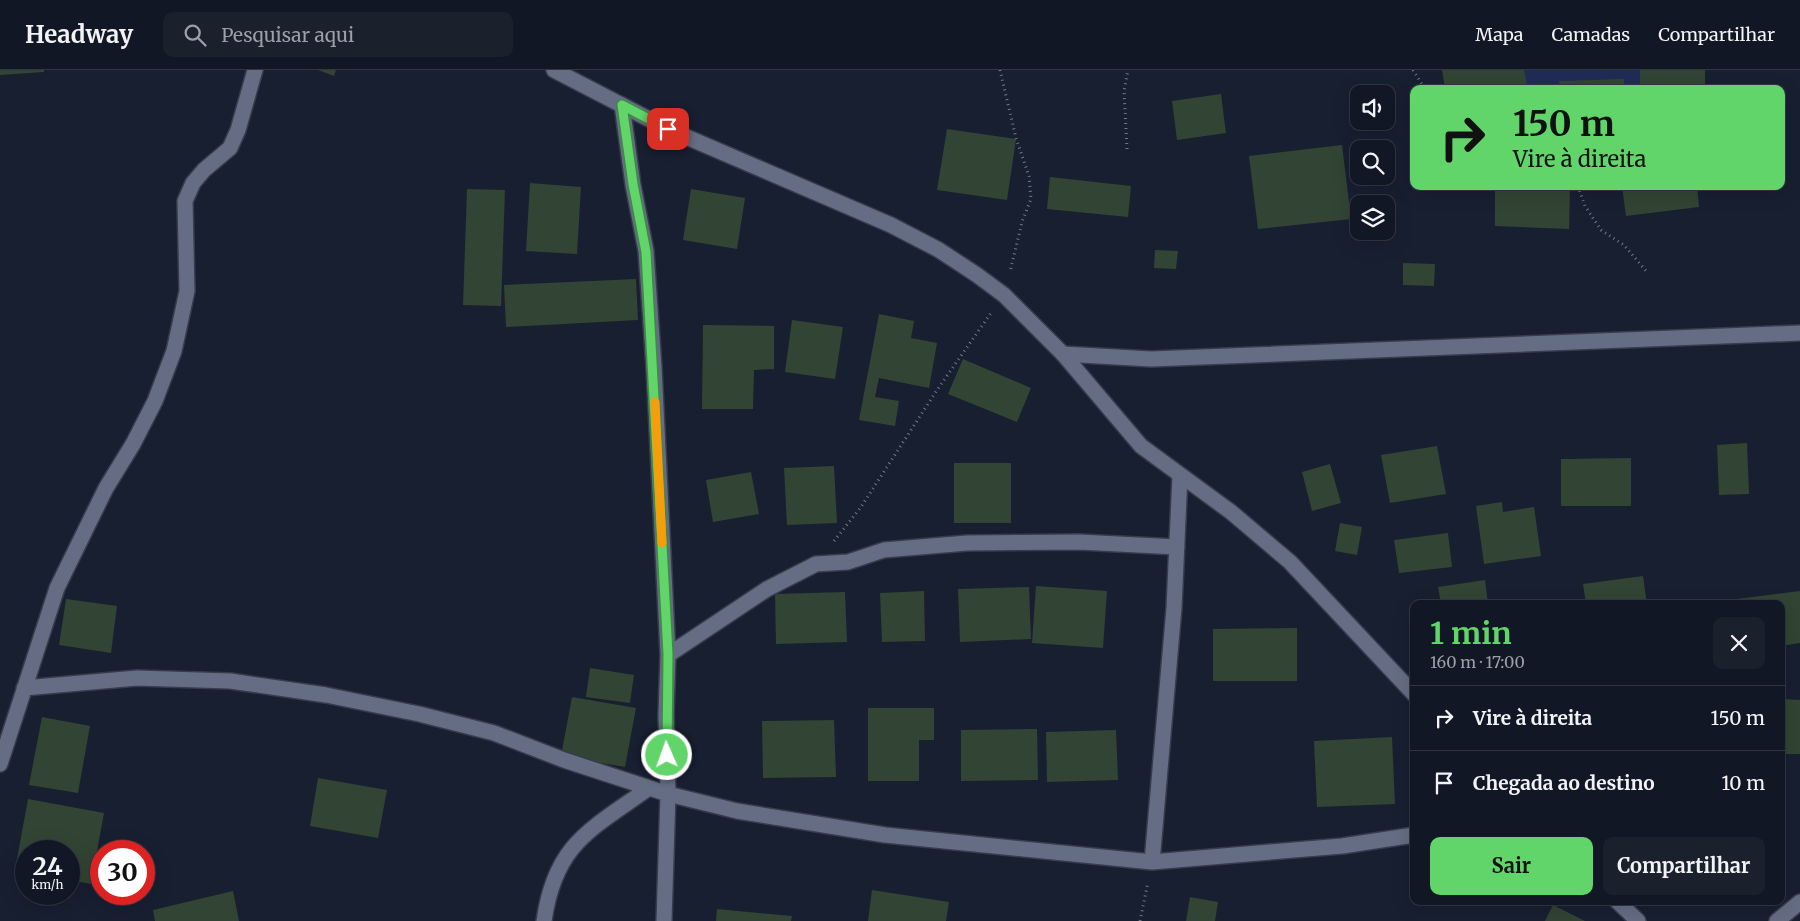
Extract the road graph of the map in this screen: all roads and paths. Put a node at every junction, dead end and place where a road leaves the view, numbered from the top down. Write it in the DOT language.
graph roads {
  1 [pos="255,70"];
  2 [pos="554,70"];
  3 [pos="1000,70"];
  4 [pos="1128,70"];
  5 [pos="1413,70"];
  6 [pos="1422,85"];
  7 [pos="622,105"];
  8 [pos="1127,149"];
  9 [pos="1580,190"];
  10 [pos="1647,272"];
  11 [pos="1004,295"];
  12 [pos="1800,333"];
  13 [pos="1063,354"];
  14 [pos="1180,475"];
  15 [pos="1177,547"];
  16 [pos="816,564"];
  17 [pos="668,654"];
  18 [pos="24,688"];
  19 [pos="1410,690"];
  20 [pos="0,764"];
  21 [pos="650,788"];
  22 [pos="668,794"];
  23 [pos="1410,836"];
  24 [pos="1152,862"];
  25 [pos="1800,902"];
  26 [pos="1622,905"];
  27 [pos="544,921"];
  28 [pos="664,921"];
  29 [pos="1140,921"];
  30 [pos="1638,921"];
  31 [pos="1777,921"];
  1 -- 18 [label="street"];
  2 -- 7 [label="street"];
  3 -- 11 [label="path"];
  4 -- 8 [label="path"];
  5 -- 6 [label="path"];
  7 -- 11 [label="street"];
  7 -- 17 [label="street"];
  9 -- 10 [label="path"];
  11 -- 13 [label="street"];
  11 -- 16 [label="path"];
  12 -- 13 [label="street"];
  13 -- 14 [label="street"];
  14 -- 15 [label="street"];
  14 -- 19 [label="street"];
  15 -- 16 [label="street"];
  15 -- 24 [label="street"];
  16 -- 17 [label="street"];
  17 -- 22 [label="street"];
  18 -- 20 [label="street"];
  18 -- 21 [label="street"];
  21 -- 22 [label="street"];
  21 -- 27 [label="street"];
  22 -- 24 [label="street"];
  22 -- 28 [label="street"];
  23 -- 24 [label="street"];
  24 -- 29 [label="path"];
  25 -- 31 [label="street"];
  26 -- 30 [label="street"];
}
